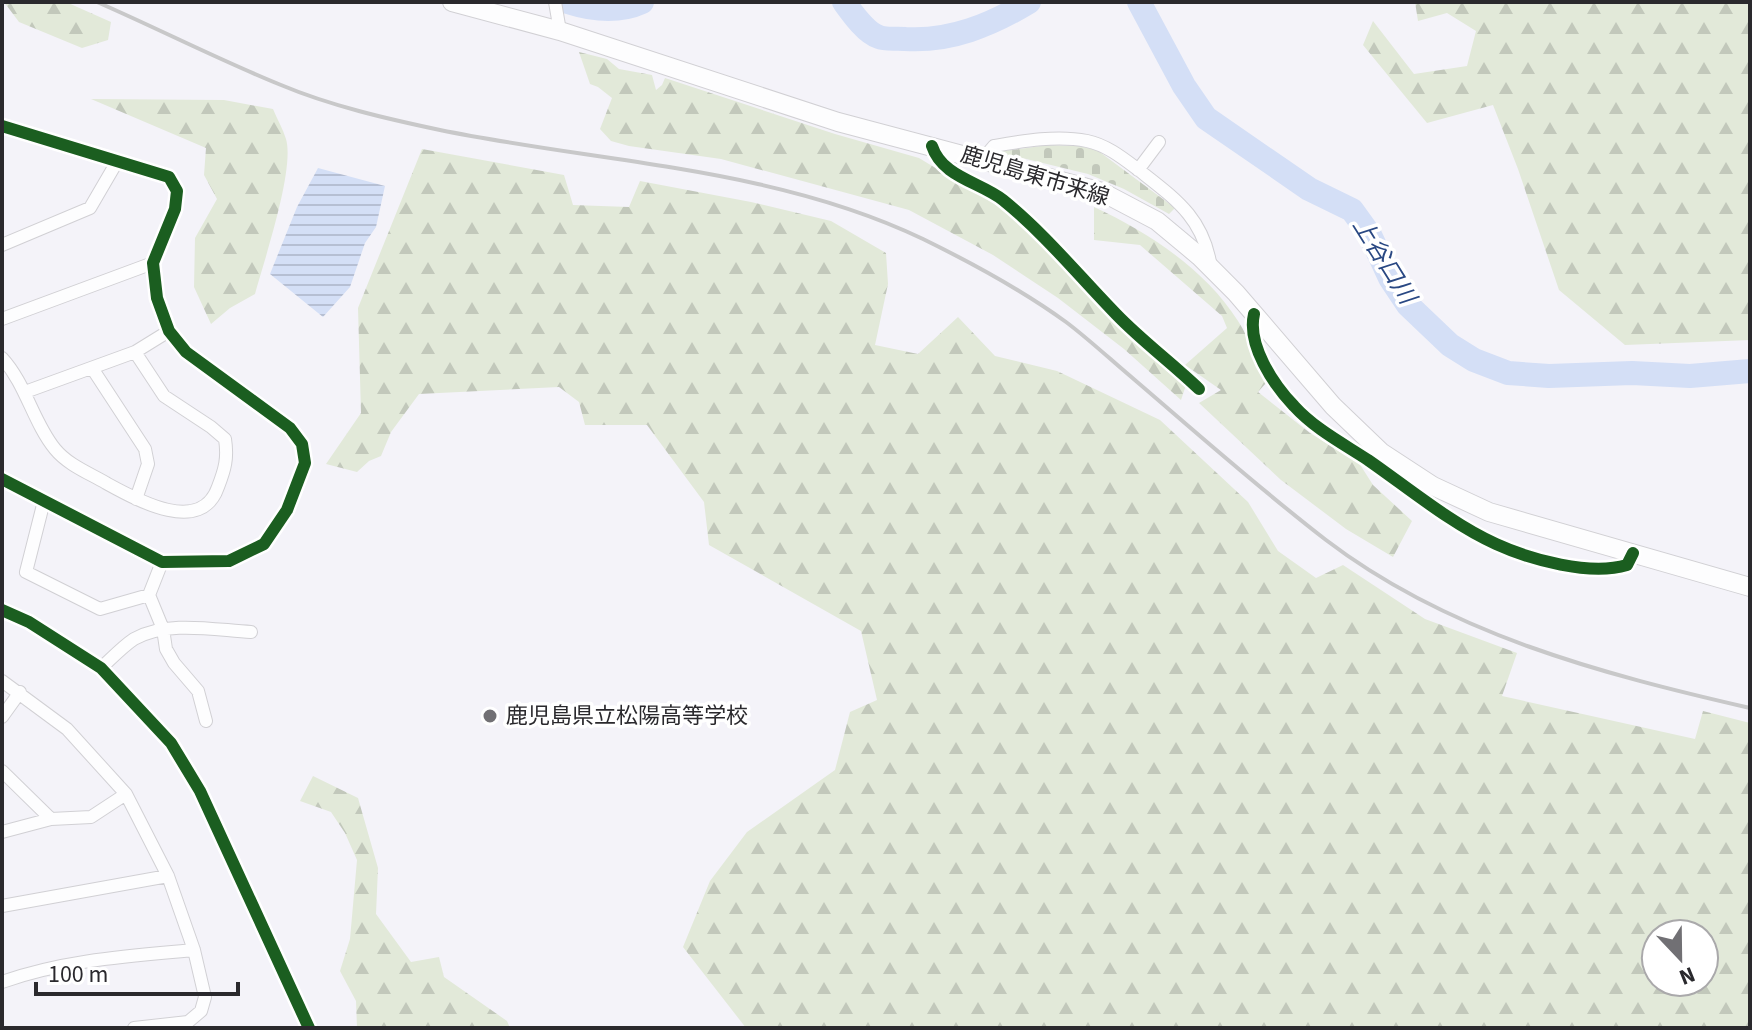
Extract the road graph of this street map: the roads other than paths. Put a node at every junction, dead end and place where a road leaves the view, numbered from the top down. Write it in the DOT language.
graph roads {
  1 [pos="452,2"];
  2 [pos="555,2"];
  3 [pos="560,31"];
  4 [pos="5,127"];
  5 [pos="2,140"];
  6 [pos="1159,142"];
  7 [pos="932,146"];
  8 [pos="983,159"];
  9 [pos="118,160"];
  10 [pos="1138,170"];
  11 [pos="2,245"];
  12 [pos="153,263"];
  13 [pos="1211,268"];
  14 [pos="1254,314"];
  15 [pos="2,319"];
  16 [pos="169,331"];
  17 [pos="135,352"];
  18 [pos="2,358"];
  19 [pos="92,368"];
  20 [pos="1199,389"];
  21 [pos="25,392"];
  22 [pos="2,479"];
  23 [pos="136,499"];
  24 [pos="44,501"];
  25 [pos="1633,553"];
  26 [pos="162,562"];
  27 [pos="1750,587"];
  28 [pos="149,595"];
  29 [pos="2,610"];
  30 [pos="163,629"];
  31 [pos="251,632"];
  32 [pos="101,668"];
  33 [pos="2,681"];
  34 [pos="20,692"];
  35 [pos="2,717"];
  36 [pos="206,721"];
  37 [pos="2,771"];
  38 [pos="126,794"];
  39 [pos="51,819"];
  40 [pos="2,832"];
  41 [pos="168,876"];
  42 [pos="2,906"];
  43 [pos="194,950"];
  44 [pos="2,982"];
  45 [pos="134,1028"];
  46 [pos="309,1028"];
  1 -- 3 [label="main road, 鹿児島東市来線"];
  2 -- 3 [label="street"];
  3 -- 7 [label="main road, 鹿児島東市来線"];
  4 -- 5 [label="street"];
  4 -- 9 [label="street"];
  6 -- 10 [label="street"];
  7 -- 8 [label="main road, 鹿児島東市来線"];
  7 -- 20 [label="street"];
  8 -- 10 [label="street"];
  8 -- 13 [label="main road, 鹿児島東市来線"];
  9 -- 11 [label="street"];
  9 -- 12 [label="street"];
  10 -- 13 [label="street"];
  12 -- 15 [label="street"];
  12 -- 16 [label="street"];
  13 -- 14 [label="main road, 鹿児島東市来線"];
  14 -- 25 [label="main road, 鹿児島東市来線"];
  14 -- 25 [label="street"];
  16 -- 17 [label="street"];
  16 -- 26 [label="street"];
  17 -- 19 [label="street"];
  17 -- 23 [label="street"];
  18 -- 21 [label="street"];
  19 -- 21 [label="street"];
  19 -- 23 [label="street"];
  21 -- 23 [label="street"];
  22 -- 24 [label="street"];
  24 -- 26 [label="street"];
  24 -- 28 [label="street"];
  25 -- 27 [label="main road, 鹿児島東市来線"];
  26 -- 28 [label="street"];
  28 -- 30 [label="street"];
  29 -- 32 [label="street"];
  30 -- 31 [label="street"];
  30 -- 32 [label="street"];
  30 -- 36 [label="street"];
  32 -- 46 [label="street"];
  33 -- 34 [label="street"];
  34 -- 35 [label="street"];
  34 -- 38 [label="street"];
  37 -- 39 [label="street"];
  38 -- 39 [label="street"];
  38 -- 41 [label="street"];
  39 -- 40 [label="street"];
  41 -- 42 [label="street"];
  41 -- 43 [label="street"];
  43 -- 44 [label="street"];
  43 -- 45 [label="street"];
}
